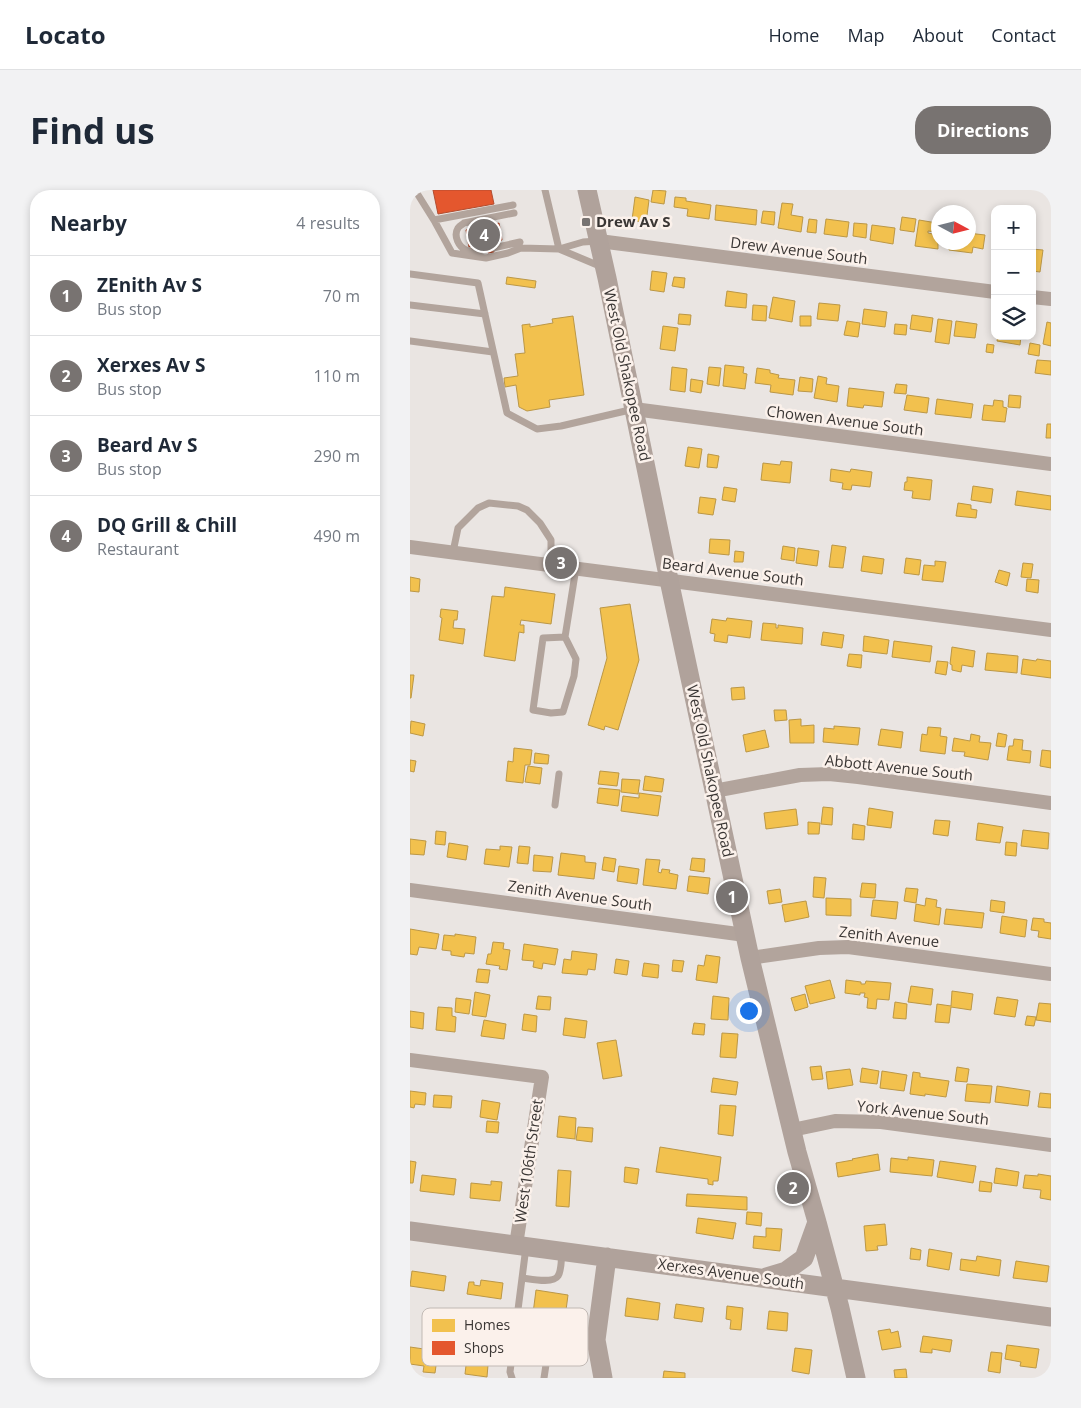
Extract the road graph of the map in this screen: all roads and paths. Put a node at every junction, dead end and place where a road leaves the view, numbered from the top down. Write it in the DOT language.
graph roads {
  1 [pos="415,190"];
  2 [pos="546,190"];
  3 [pos="587,190"];
  4 [pos="513,204"];
  5 [pos="514,213"];
  6 [pos="434,220"];
  7 [pos="599,241"];
  8 [pos="520,245"];
  9 [pos="559,249"];
  10 [pos="605,268"];
  11 [pos="410,274"];
  12 [pos="991,291"];
  13 [pos="1036,297"];
  14 [pos="1051,299"];
  15 [pos="410,305"];
  16 [pos="485,314"];
  17 [pos="410,341"];
  18 [pos="493,352"];
  19 [pos="634,409"];
  20 [pos="1051,464"];
  21 [pos="410,546"];
  22 [pos="454,552"];
  23 [pos="551,565"];
  24 [pos="576,568"];
  25 [pos="669,580"];
  26 [pos="1051,630"];
  27 [pos="566,638"];
  28 [pos="558,774"];
  29 [pos="714,791"];
  30 [pos="1051,803"];
  31 [pos="555,805"];
  32 [pos="410,890"];
  33 [pos="745,935"];
  34 [pos="750,958"];
  35 [pos="1051,974"];
  36 [pos="410,1060"];
  37 [pos="792,1130"];
  38 [pos="1051,1145"];
  39 [pos="818,1222"];
  40 [pos="410,1231"];
  41 [pos="521,1246"];
  42 [pos="562,1251"];
  43 [pos="607,1257"];
  44 [pos="522,1278"];
  45 [pos="762,1278"];
  46 [pos="835,1289"];
  47 [pos="518,1308"];
  48 [pos="1051,1317"];
  49 [pos="603,1378"];
  50 [pos="856,1378"];
  1 -- 6 [label="lane"];
  2 -- 9 [label="lane"];
  3 -- 7 [label="main road, West Old Shakopee Road"];
  4 -- 6 [label="lane"];
  5 -- 8 [label="lane"];
  6 -- 8 [label="lane"];
  7 -- 9 [label="lane"];
  7 -- 10 [label="main road, West Old Shakopee Road"];
  7 -- 12 [label="street, Drew Avenue South"];
  8 -- 9 [label="lane"];
  9 -- 10 [label="lane"];
  10 -- 19 [label="main road, West Old Shakopee Road"];
  11 -- 16 [label="lane"];
  13 -- 14 [label="street"];
  15 -- 16 [label="lane"];
  16 -- 18 [label="lane"];
  17 -- 18 [label="lane"];
  18 -- 19 [label="lane"];
  19 -- 20 [label="street, Chowen Avenue South"];
  19 -- 25 [label="main road, West Old Shakopee Road"];
  21 -- 22 [label="street, Beard Avenue South"];
  22 -- 23 [label="street, Beard Avenue South"];
  22 -- 23 [label="lane"];
  23 -- 24 [label="street, Beard Avenue South"];
  24 -- 25 [label="street, Beard Avenue South"];
  24 -- 27 [label="lane"];
  25 -- 26 [label="street, Beard Avenue South"];
  25 -- 29 [label="main road, West Old Shakopee Road"];
  27 -- 27 [label="lane"];
  28 -- 31 [label="lane"];
  29 -- 30 [label="street, Abbott Avenue South"];
  29 -- 33 [label="main road, West Old Shakopee Road"];
  32 -- 33 [label="street, Zenith Avenue South"];
  33 -- 34 [label="main road, West Old Shakopee Road"];
  34 -- 35 [label="street, Zenith Avenue"];
  34 -- 37 [label="main road, West Old Shakopee Road"];
  36 -- 41 [label="street, West 106th Street"];
  37 -- 38 [label="street, York Avenue South"];
  37 -- 39 [label="main road, West Old Shakopee Road"];
  39 -- 45 [label="main road"];
  39 -- 46 [label="main road, West Old Shakopee Road"];
  40 -- 41 [label="main road, Xerxes Avenue South"];
  41 -- 42 [label="main road, Xerxes Avenue South"];
  41 -- 44 [label="lane"];
  42 -- 43 [label="main road, Xerxes Avenue South"];
  42 -- 44 [label="lane"];
  43 -- 45 [label="main road, Xerxes Avenue South"];
  43 -- 49 [label="main road"];
  44 -- 47 [label="lane"];
  45 -- 46 [label="main road, Xerxes Avenue South"];
  46 -- 48 [label="main road, Xerxes Avenue South"];
  46 -- 50 [label="main road, West Old Shakopee Road"];
}
